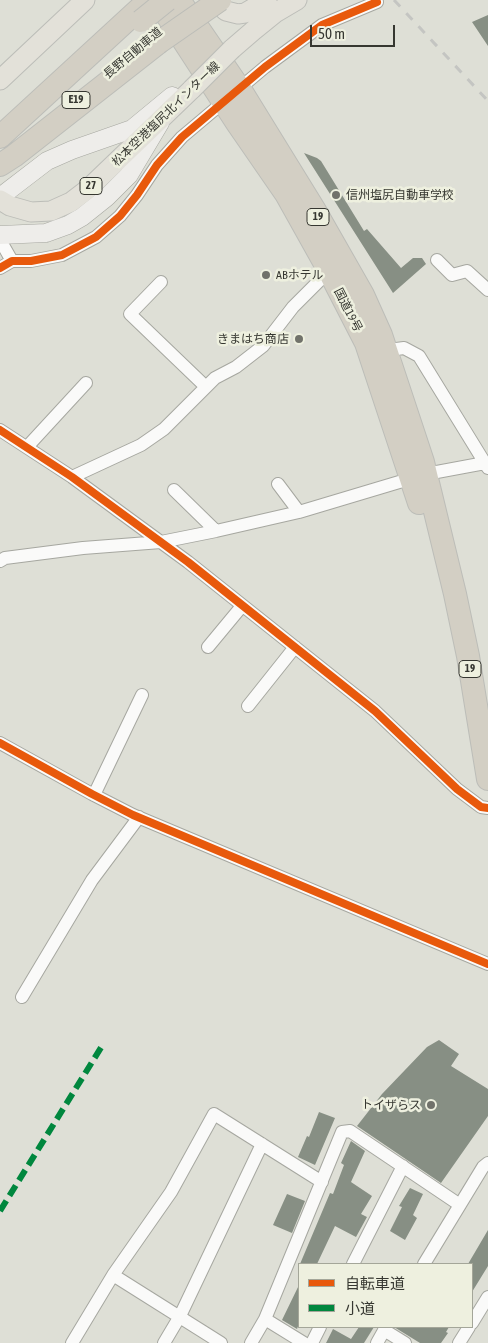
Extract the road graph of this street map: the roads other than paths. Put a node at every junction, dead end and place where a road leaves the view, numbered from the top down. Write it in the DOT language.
graph roads {
  1 [pos="85,0"];
  2 [pos="96,0"];
  3 [pos="157,0"];
  4 [pos="167,0"];
  5 [pos="180,0"];
  6 [pos="197,0"];
  7 [pos="214,0"];
  8 [pos="220,0"];
  9 [pos="267,0"];
  10 [pos="297,0"];
  11 [pos="377,2"];
  12 [pos="147,19"];
  13 [pos="188,47"];
  14 [pos="33,50"];
  15 [pos="0,80"];
  16 [pos="189,86"];
  17 [pos="232,95"];
  18 [pos="164,116"];
  19 [pos="0,137"];
  20 [pos="0,164"];
  21 [pos="2,196"];
  22 [pos="0,235"];
  23 [pos="0,240"];
  24 [pos="437,260"];
  25 [pos="12,261"];
  26 [pos="0,268"];
  27 [pos="328,272"];
  28 [pos="161,282"];
  29 [pos="488,290"];
  30 [pos="377,352"];
  31 [pos="86,382"];
  32 [pos="206,387"];
  33 [pos="0,430"];
  34 [pos="27,447"];
  35 [pos="486,466"];
  36 [pos="418,477"];
  37 [pos="72,478"];
  38 [pos="278,484"];
  39 [pos="174,490"];
  40 [pos="300,512"];
  41 [pos="216,532"];
  42 [pos="161,542"];
  43 [pos="0,560"];
  44 [pos="242,606"];
  45 [pos="208,647"];
  46 [pos="294,647"];
  47 [pos="142,695"];
  48 [pos="248,706"];
  49 [pos="0,743"];
  50 [pos="488,779"];
  51 [pos="94,795"];
  52 [pos="488,808"];
  53 [pos="139,817"];
  54 [pos="488,964"];
  55 [pos="22,996"];
  56 [pos="262,1144"];
  57 [pos="488,1163"];
  58 [pos="403,1166"];
  59 [pos="477,1178"];
  60 [pos="322,1182"];
  61 [pos="488,1185"];
  62 [pos="460,1205"];
  63 [pos="353,1263"];
  64 [pos="425,1263"];
  65 [pos="113,1275"];
  66 [pos="488,1297"];
  67 [pos="180,1316"];
  68 [pos="265,1319"];
  69 [pos="473,1321"];
  70 [pos="320,1328"];
  71 [pos="468,1328"];
  72 [pos="385,1329"];
  73 [pos="72,1343"];
  74 [pos="164,1343"];
  75 [pos="221,1343"];
  76 [pos="251,1343"];
  77 [pos="304,1343"];
  78 [pos="312,1343"];
  79 [pos="377,1343"];
  80 [pos="405,1343"];
  81 [pos="459,1343"];
  1 -- 14 [label="main road"];
  2 -- 14 [label="main road"];
  3 -- 13 [label="highway, 国道19号 / 19"];
  4 -- 12 [label="highway, 長野自動車道 / E19, bridge"];
  5 -- 17 [label="highway, 国道19号 / 19"];
  6 -- 12 [label="highway, 長野自動車道 / E19"];
  7 -- 9 [label="main road"];
  8 -- 12 [label="highway, bridge"];
  10 -- 16 [label="main road, 松本空港塩尻北インター線 / 27, bridge"];
  11 -- 17 [label="street"];
  12 -- 13 [label="main road"];
  12 -- 19 [label="highway, 長野自動車道 / E19"];
  12 -- 20 [label="highway"];
  13 -- 17 [label="highway, 国道19号 / 19"];
  14 -- 15 [label="main road"];
  16 -- 18 [label="main road, 松本空港塩尻北インター線 / 27"];
  16 -- 21 [label="street"];
  17 -- 25 [label="street"];
  17 -- 27 [label="highway, 国道19号 / 19"];
  17 -- 30 [label="highway, 国道19号 / 19"];
  18 -- 21 [label="main road, 松本空港塩尻北インター線 / 27"];
  18 -- 22 [label="street"];
  23 -- 25 [label="street"];
  24 -- 29 [label="street"];
  25 -- 26 [label="street"];
  27 -- 30 [label="highway, 国道19号 / 19"];
  27 -- 32 [label="street"];
  28 -- 32 [label="street"];
  30 -- 35 [label="street"];
  30 -- 36 [label="highway, 国道19号 / 19"];
  31 -- 34 [label="street"];
  32 -- 37 [label="street"];
  33 -- 34 [label="street"];
  34 -- 37 [label="street"];
  35 -- 36 [label="street"];
  36 -- 40 [label="street"];
  36 -- 50 [label="highway, 国道19号 / 19"];
  37 -- 42 [label="street"];
  38 -- 40 [label="street"];
  39 -- 41 [label="street"];
  40 -- 41 [label="street"];
  41 -- 42 [label="street"];
  42 -- 43 [label="street"];
  42 -- 44 [label="street"];
  44 -- 45 [label="street"];
  44 -- 46 [label="street"];
  46 -- 48 [label="street"];
  46 -- 52 [label="street"];
  47 -- 51 [label="street"];
  49 -- 51 [label="street"];
  51 -- 53 [label="street"];
  53 -- 54 [label="street"];
  53 -- 55 [label="street"];
  56 -- 60 [label="street"];
  56 -- 65 [label="street"];
  56 -- 67 [label="street"];
  57 -- 59 [label="street"];
  58 -- 60 [label="street"];
  58 -- 62 [label="street"];
  58 -- 63 [label="street"];
  59 -- 61 [label="street"];
  59 -- 62 [label="street"];
  60 -- 68 [label="street"];
  62 -- 64 [label="street"];
  65 -- 67 [label="street"];
  65 -- 73 [label="street"];
  66 -- 69 [label="street"];
  67 -- 74 [label="street"];
  67 -- 75 [label="street"];
  68 -- 76 [label="street"];
  68 -- 77 [label="street"];
  70 -- 78 [label="street"];
  71 -- 81 [label="street"];
  72 -- 79 [label="street"];
  72 -- 80 [label="street"];
}
